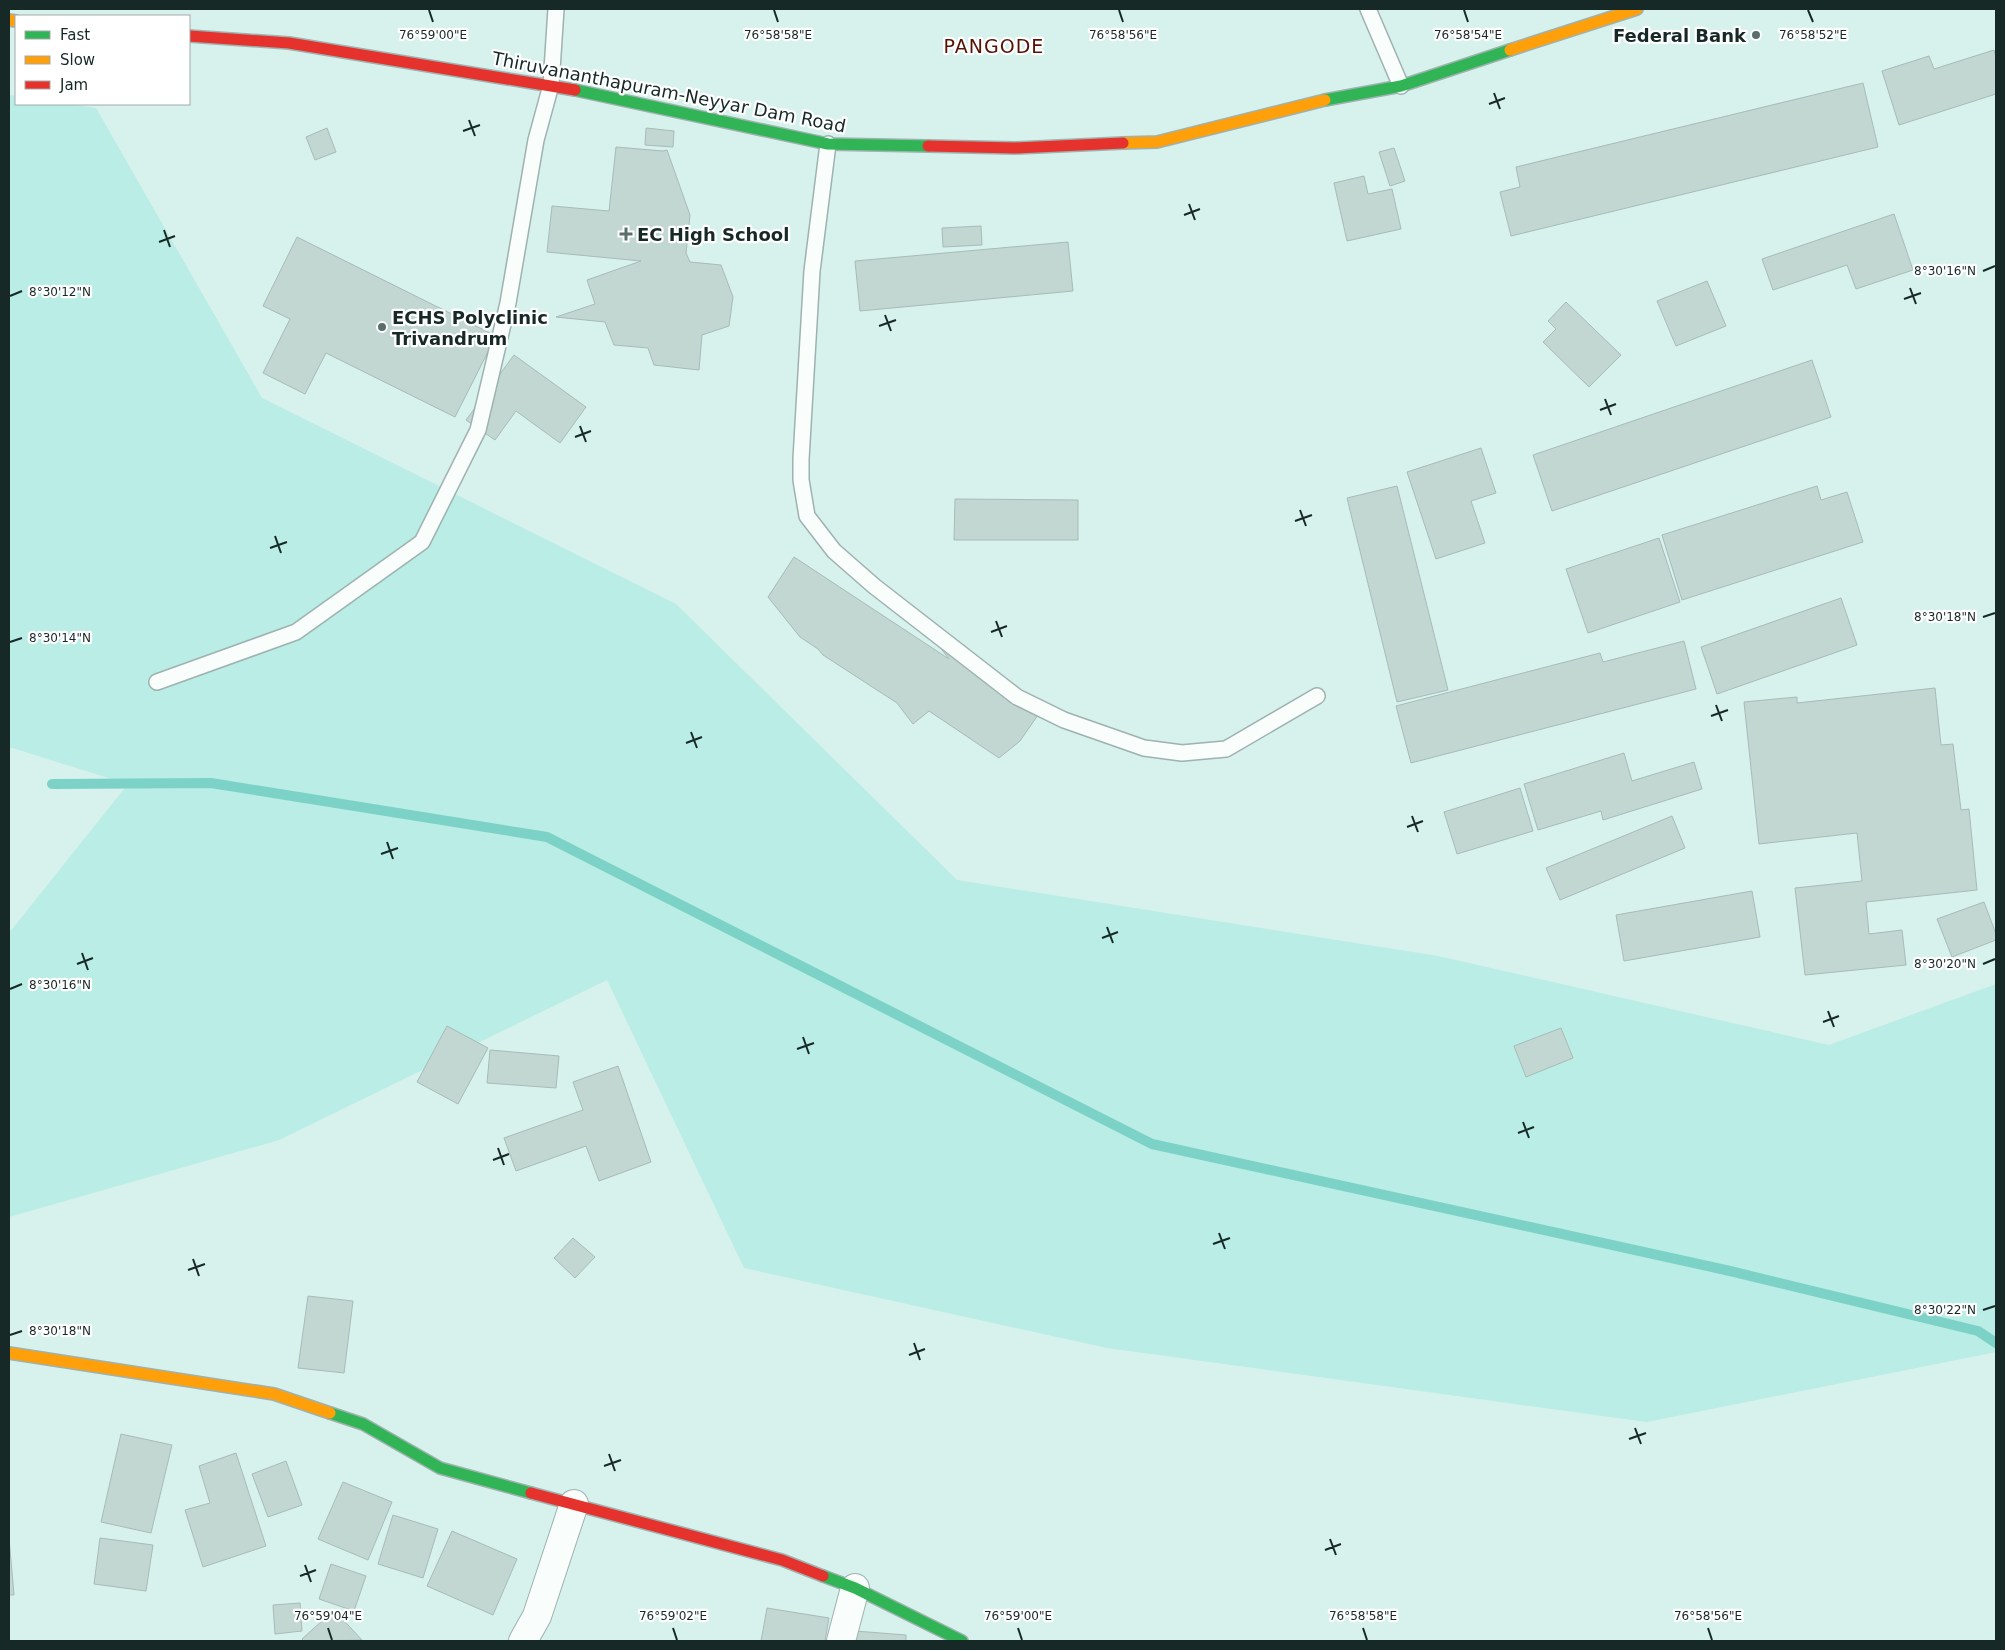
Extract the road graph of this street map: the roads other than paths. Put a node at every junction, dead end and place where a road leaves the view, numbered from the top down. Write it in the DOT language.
graph roads {
  1 [pos="556,9"];
  2 [pos="1368,9"];
  3 [pos="1637,9"];
  4 [pos="190,36"];
  5 [pos="551,85"];
  6 [pos="1401,86"];
  7 [pos="828,144"];
  8 [pos="157,682"];
  9 [pos="1317,696"];
  10 [pos="9,1353"];
  11 [pos="574,1504"];
  12 [pos="855,1588"];
  13 [pos="523,1641"];
  14 [pos="841,1641"];
  15 [pos="962,1641"];
  1 -- 5 [label="lane"];
  2 -- 6 [label="lane"];
  3 -- 6 [label="main road, Thiruvananthapuram-Neyyar Dam Road"];
  4 -- 5 [label="main road, Thiruvananthapuram-Neyyar Dam Road"];
  5 -- 7 [label="main road, Thiruvananthapuram-Neyyar Dam Road"];
  5 -- 8 [label="lane"];
  6 -- 7 [label="main road, Thiruvananthapuram-Neyyar Dam Road"];
  7 -- 9 [label="lane"];
  10 -- 11 [label="main road"];
  11 -- 12 [label="main road"];
  11 -- 13 [label="street"];
  12 -- 14 [label="street"];
  12 -- 15 [label="main road"];
}
